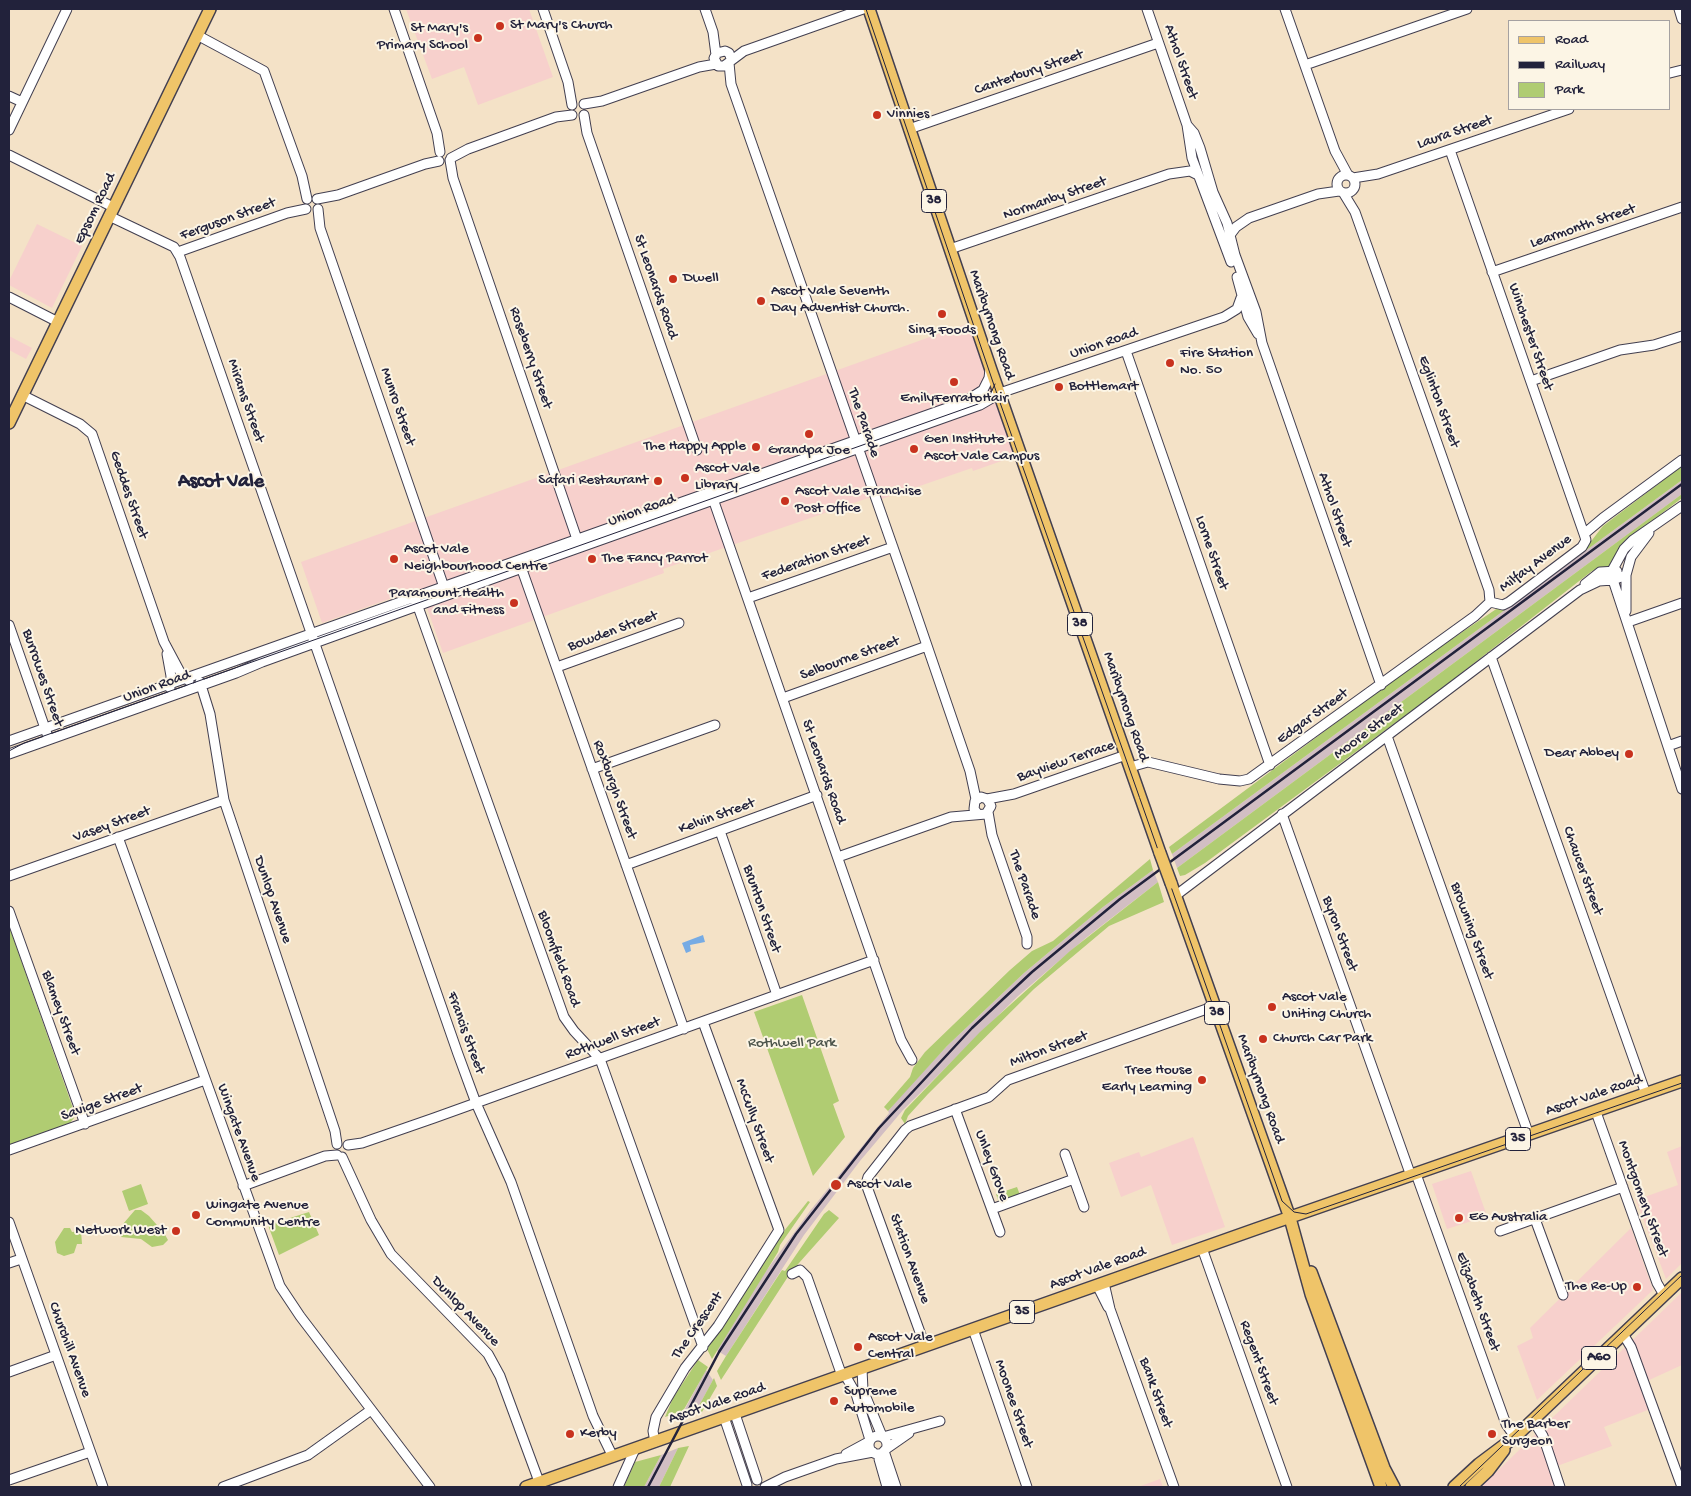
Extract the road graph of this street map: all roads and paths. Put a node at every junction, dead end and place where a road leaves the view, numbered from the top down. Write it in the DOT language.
graph roads {
  1 [pos="67,9"];
  2 [pos="210,9"];
  3 [pos="394,9"];
  4 [pos="543,9"];
  5 [pos="705,9"];
  6 [pos="862,9"];
  7 [pos="869,9"];
  8 [pos="1147,9"];
  9 [pos="1285,9"];
  10 [pos="1467,9"];
  11 [pos="1679,9"];
  12 [pos="1682,19"];
  13 [pos="197,35"];
  14 [pos="1158,43"];
  15 [pos="723,58"];
  16 [pos="1305,66"];
  17 [pos="9,96"];
  18 [pos="22,102"];
  19 [pos="578,110"];
  20 [pos="1566,110"];
  21 [pos="1187,124"];
  22 [pos="909,129"];
  23 [pos="9,130"];
  24 [pos="1450,150"];
  25 [pos="1201,152"];
  26 [pos="9,155"];
  27 [pos="445,156"];
  28 [pos="1191,156"];
  29 [pos="1205,163"];
  30 [pos="1196,172"];
  31 [pos="1170,174"];
  32 [pos="1346,184"];
  33 [pos="312,204"];
  34 [pos="1682,207"];
  35 [pos="111,212"];
  36 [pos="1222,212"];
  37 [pos="1249,218"];
  38 [pos="1217,224"];
  39 [pos="1231,232"];
  40 [pos="950,249"];
  41 [pos="178,252"];
  42 [pos="1492,272"];
  43 [pos="9,297"];
  44 [pos="1251,298"];
  45 [pos="1241,302"];
  46 [pos="1255,309"];
  47 [pos="1246,318"];
  48 [pos="1217,319"];
  49 [pos="58,322"];
  50 [pos="1682,336"];
  51 [pos="1262,343"];
  52 [pos="1126,351"];
  53 [pos="989,366"];
  54 [pos="1531,380"];
  55 [pos="22,395"];
  56 [pos="995,395"];
  57 [pos="964,402"];
  58 [pos="982,404"];
  59 [pos="1004,407"];
  60 [pos="9,423"];
  61 [pos="857,445"];
  62 [pos="696,450"];
  63 [pos="1682,460"];
  64 [pos="712,496"];
  65 [pos="1682,506"];
  66 [pos="1654,527"];
  67 [pos="1584,534"];
  68 [pos="579,544"];
  69 [pos="893,547"];
  70 [pos="520,564"];
  71 [pos="1613,569"];
  72 [pos="1626,575"];
  73 [pos="1613,580"];
  74 [pos="1580,590"];
  75 [pos="446,591"];
  76 [pos="748,598"];
  77 [pos="416,602"];
  78 [pos="1490,602"];
  79 [pos="1682,602"];
  80 [pos="1627,619"];
  81 [pos="680,623"];
  82 [pos="9,625"];
  83 [pos="311,634"];
  84 [pos="164,642"];
  85 [pos="314,644"];
  86 [pos="927,646"];
  87 [pos="1492,657"];
  88 [pos="557,667"];
  89 [pos="198,675"];
  90 [pos="188,678"];
  91 [pos="1381,684"];
  92 [pos="170,685"];
  93 [pos="201,686"];
  94 [pos="192,689"];
  95 [pos="173,696"];
  96 [pos="782,698"];
  97 [pos="715,726"];
  98 [pos="45,728"];
  99 [pos="1387,736"];
  100 [pos="49,740"];
  101 [pos="9,741"];
  102 [pos="1682,741"];
  103 [pos="1668,746"];
  104 [pos="9,754"];
  105 [pos="1126,755"];
  106 [pos="1270,765"];
  107 [pos="1130,767"];
  108 [pos="592,769"];
  109 [pos="1682,789"];
  110 [pos="1014,794"];
  111 [pos="816,795"];
  112 [pos="980,799"];
  113 [pos="224,800"];
  114 [pos="984,812"];
  115 [pos="1282,814"];
  116 [pos="951,817"];
  117 [pos="720,831"];
  118 [pos="118,837"];
  119 [pos="838,857"];
  120 [pos="626,865"];
  121 [pos="9,876"];
  122 [pos="1175,896"];
  123 [pos="9,911"];
  124 [pos="1027,944"];
  125 [pos="874,960"];
  126 [pos="777,995"];
  127 [pos="1214,1006"];
  128 [pos="703,1022"];
  129 [pos="684,1028"];
  130 [pos="600,1059"];
  131 [pos="912,1060"];
  132 [pos="205,1080"];
  133 [pos="1682,1081"];
  134 [pos="1646,1094"];
  135 [pos="476,1103"];
  136 [pos="955,1109"];
  137 [pos="1596,1112"];
  138 [pos="85,1124"];
  139 [pos="1529,1135"];
  140 [pos="9,1150"];
  141 [pos="342,1150"];
  142 [pos="1065,1154"];
  143 [pos="1413,1175"];
  144 [pos="1074,1179"];
  145 [pos="866,1182"];
  146 [pos="243,1186"];
  147 [pos="1623,1187"];
  148 [pos="1084,1207"];
  149 [pos="992,1209"];
  150 [pos="1290,1218"];
  151 [pos="1535,1219"];
  152 [pos="9,1222"];
  153 [pos="779,1230"];
  154 [pos="1500,1231"];
  155 [pos="1000,1232"];
  156 [pos="1298,1244"];
  157 [pos="1202,1248"];
  158 [pos="21,1258"];
  159 [pos="9,1263"];
  160 [pos="792,1274"];
  161 [pos="1682,1278"];
  162 [pos="1100,1284"];
  163 [pos="1563,1295"];
  164 [pos="1664,1295"];
  165 [pos="973,1329"];
  166 [pos="1623,1334"];
  167 [pos="925,1346"];
  168 [pos="702,1347"];
  169 [pos="56,1355"];
  170 [pos="862,1369"];
  171 [pos="9,1372"];
  172 [pos="844,1375"];
  173 [pos="371,1410"];
  174 [pos="729,1416"];
  175 [pos="1533,1420"];
  176 [pos="940,1421"];
  177 [pos="915,1428"];
  178 [pos="882,1436"];
  179 [pos="1515,1437"];
  180 [pos="870,1441"];
  181 [pos="655,1442"];
  182 [pos="635,1449"];
  183 [pos="880,1451"];
  184 [pos="90,1452"];
  185 [pos="609,1458"];
  186 [pos="836,1459"];
  187 [pos="9,1480"];
  188 [pos="761,1484"];
  189 [pos="540,1485"];
  190 [pos="234,1486"];
  191 [pos="747,1486"];
  192 [pos="104,1487"];
  193 [pos="223,1487"];
  194 [pos="430,1487"];
  195 [pos="526,1487"];
  196 [pos="618,1487"];
  197 [pos="887,1487"];
  198 [pos="896,1487"];
  199 [pos="1026,1487"];
  200 [pos="1174,1487"];
  201 [pos="1287,1487"];
  202 [pos="1381,1487"];
  203 [pos="1394,1487"];
  204 [pos="1454,1487"];
  205 [pos="1471,1487"];
  206 [pos="1560,1487"];
  207 [pos="1682,1487"];
  1 -- 18 [label="street"];
  2 -- 13 [label="main road, Epsom Road"];
  3 -- 27 [label="street, Roseberry Street"];
  4 -- 19 [label="street, St Leonards Road"];
  5 -- 15 [label="street, The Parade"];
  6 -- 15 [label="street, Ferguson Street"];
  7 -- 22 [label="main road, Maribyrnong Road / 38"];
  8 -- 14 [label="street, Athol Street"];
  9 -- 16 [label="street, Eglinton Street"];
  10 -- 16 [label="street"];
  11 -- 12 [label="street"];
  13 -- 33 [label="street, Munro Street"];
  13 -- 35 [label="main road, Epsom Road"];
  14 -- 21 [label="street, Athol Street"];
  14 -- 22 [label="street, Canterbury Street"];
  15 -- 19 [label="street, Ferguson Street"];
  15 -- 61 [label="street, The Parade"];
  16 -- 32 [label="street, Eglinton Street"];
  17 -- 18 [label="street"];
  18 -- 23 [label="street"];
  19 -- 27 [label="street, Ferguson Street"];
  19 -- 62 [label="street, St Leonards Road"];
  20 -- 24 [label="street, Laura Street"];
  21 -- 25 [label="street, Athol Street"];
  21 -- 28 [label="street, Athol Street"];
  22 -- 40 [label="main road, Maribyrnong Road / 38"];
  24 -- 32 [label="street, Laura Street"];
  24 -- 42 [label="street, Winchester Street"];
  25 -- 28 [label="street, Normanby Street"];
  25 -- 29 [label="street, Athol Street"];
  26 -- 35 [label="street"];
  27 -- 33 [label="street, Ferguson Street"];
  27 -- 68 [label="street, Roseberry Street"];
  28 -- 30 [label="street, Athol Street"];
  28 -- 31 [label="street, Normanby Street"];
  29 -- 30 [label="street"];
  29 -- 36 [label="street, Athol Street"];
  30 -- 31 [label="street, Normanby Street"];
  30 -- 38 [label="street, Athol Street"];
  31 -- 40 [label="street, Normanby Street"];
  32 -- 37 [label="street, Laura Street"];
  32 -- 78 [label="street, Eglinton Street"];
  33 -- 41 [label="street, Ferguson Street"];
  33 -- 75 [label="street, Munro Street"];
  34 -- 42 [label="street, Learmonth Street"];
  35 -- 41 [label="street"];
  35 -- 49 [label="main road, Epsom Road"];
  36 -- 37 [label="street, Laura Street"];
  36 -- 39 [label="street, Athol Street"];
  37 -- 39 [label="street, Laura Street"];
  38 -- 39 [label="street"];
  38 -- 45 [label="street, Athol Street"];
  39 -- 44 [label="street, Athol Street"];
  40 -- 53 [label="main road, Maribyrnong Road / 38"];
  41 -- 83 [label="street, Mirams Street"];
  42 -- 54 [label="street, Winchester Street"];
  43 -- 49 [label="street"];
  44 -- 45 [label="street, Union Road"];
  44 -- 46 [label="street, Athol Street"];
  45 -- 47 [label="street, Athol Street"];
  45 -- 48 [label="street, Union Road"];
  46 -- 47 [label="street"];
  46 -- 51 [label="street, Athol Street"];
  47 -- 48 [label="street, Union Road"];
  47 -- 51 [label="street, Athol Street"];
  48 -- 52 [label="street, Union Road"];
  49 -- 55 [label="main road, Epsom Road"];
  50 -- 54 [label="street"];
  51 -- 91 [label="street, Athol Street"];
  52 -- 56 [label="street, Union Road"];
  52 -- 106 [label="street, Lorne Street"];
  53 -- 56 [label="main road, Maribyrnong Road / 38"];
  53 -- 57 [label="street, Union Road"];
  54 -- 67 [label="street, Winchester Street"];
  55 -- 60 [label="main road, Epsom Road"];
  55 -- 84 [label="street, Geddes Street"];
  56 -- 57 [label="street, Union Road"];
  56 -- 58 [label="street, Union Road"];
  56 -- 59 [label="main road, Maribyrnong Road / 38"];
  57 -- 61 [label="street, Union Road"];
  58 -- 59 [label="street, Union Road"];
  58 -- 61 [label="street, Union Road"];
  59 -- 105 [label="main road, Maribyrnong Road / 38"];
  61 -- 64 [label="street, Union Road"];
  61 -- 69 [label="street, The Parade"];
  63 -- 67 [label="street, Milfay Avenue"];
  64 -- 68 [label="street, Union Road"];
  64 -- 76 [label="street, St Leonards Road"];
  65 -- 66 [label="street"];
  66 -- 71 [label="street"];
  66 -- 72 [label="street"];
  67 -- 78 [label="street, Milfay Avenue"];
  68 -- 70 [label="street, Union Road"];
  69 -- 76 [label="street, Federation Street"];
  69 -- 86 [label="street, The Parade"];
  70 -- 75 [label="street, Union Road"];
  70 -- 88 [label="street, Roxburgh Street"];
  71 -- 72 [label="street"];
  71 -- 73 [label="street"];
  71 -- 74 [label="street, Moore Street"];
  72 -- 73 [label="street, Moore Street"];
  72 -- 80 [label="street"];
  73 -- 74 [label="street, Moore Street"];
  73 -- 80 [label="street"];
  74 -- 87 [label="street, Moore Street"];
  75 -- 77 [label="street, Union Road"];
  76 -- 96 [label="street, St Leonards Road"];
  77 -- 83 [label="street, Union Road"];
  77 -- 85 [label="street, Union Road"];
  77 -- 130 [label="street, Bloomfield Road"];
  78 -- 91 [label="street, Edgar Street"];
  79 -- 80 [label="street"];
  80 -- 103 [label="street"];
  81 -- 88 [label="street, Bowden Street"];
  82 -- 98 [label="street, Burrowes Street"];
  83 -- 85 [label="street"];
  83 -- 89 [label="street, Union Road"];
  84 -- 90 [label="street, Geddes Street"];
  84 -- 92 [label="street, Geddes Street"];
  85 -- 93 [label="street, Union Road"];
  85 -- 135 [label="street, Francis Street"];
  86 -- 96 [label="street, Selbourne Street"];
  86 -- 112 [label="street, The Parade"];
  87 -- 99 [label="street, Moore Street"];
  87 -- 134 [label="street, Chaucer Street"];
  88 -- 108 [label="street, Roxburgh Street"];
  89 -- 90 [label="street, Union Road"];
  89 -- 93 [label="street, Dunlop Avenue"];
  90 -- 92 [label="street, Union Road"];
  90 -- 94 [label="street, Geddes Street"];
  91 -- 106 [label="street, Edgar Street"];
  92 -- 95 [label="street, Geddes Street"];
  92 -- 98 [label="street, Union Road"];
  93 -- 94 [label="street, Union Road"];
  93 -- 113 [label="street, Dunlop Avenue"];
  94 -- 95 [label="street, Union Road"];
  95 -- 100 [label="street, Union Road"];
  96 -- 111 [label="street, St Leonards Road"];
  97 -- 108 [label="street"];
  98 -- 100 [label="street, Burrowes Street"];
  98 -- 101 [label="street, Union Road"];
  99 -- 115 [label="street, Moore Street"];
  99 -- 139 [label="street, Browning Street"];
  100 -- 104 [label="street, Union Road"];
  102 -- 103 [label="street"];
  103 -- 109 [label="street"];
  105 -- 107 [label="main road, Maribyrnong Road / 38"];
  105 -- 110 [label="street, Bayview Terrace"];
  106 -- 107 [label="street, Edgar Street"];
  107 -- 122 [label="main road, Maribyrnong Road / 38, bridge"];
  108 -- 120 [label="street, Roxburgh Street"];
  110 -- 112 [label="street, Bayview Terrace"];
  110 -- 114 [label="street, Bayview Terrace"];
  111 -- 117 [label="street, Kelvin Street"];
  111 -- 119 [label="street, St Leonards Road"];
  112 -- 114 [label="street"];
  112 -- 114 [label="street"];
  112 -- 116 [label="street, Bayview Terrace"];
  113 -- 118 [label="street, Vasey Street"];
  113 -- 141 [label="street, Dunlop Avenue"];
  114 -- 116 [label="street, Bayview Terrace"];
  114 -- 124 [label="street, The Parade"];
  115 -- 122 [label="street, Moore Street"];
  115 -- 143 [label="street, Byron Street"];
  116 -- 119 [label="street, Bayview Terrace"];
  117 -- 120 [label="street, Kelvin Street"];
  117 -- 126 [label="street, Brunton Street"];
  118 -- 121 [label="street, Vasey Street"];
  118 -- 132 [label="street, Wingate Avenue"];
  119 -- 125 [label="street, St Leonards Road"];
  120 -- 129 [label="street, Roxburgh Street"];
  122 -- 127 [label="main road, Maribyrnong Road / 38"];
  123 -- 138 [label="street, Blamey Street"];
  125 -- 126 [label="street, Rothwell Street"];
  125 -- 131 [label="street, St Leonards Road"];
  126 -- 128 [label="street, Rothwell Street"];
  127 -- 136 [label="street, Milton Street"];
  127 -- 150 [label="main road, Maribyrnong Road / 38"];
  128 -- 129 [label="street, Rothwell Street"];
  128 -- 153 [label="street, McCully Street"];
  129 -- 130 [label="street, Rothwell Street"];
  130 -- 135 [label="street, Rothwell Street"];
  130 -- 168 [label="street, Bloomfield Road"];
  132 -- 138 [label="street, Savige Street"];
  132 -- 146 [label="street, Wingate Avenue"];
  133 -- 134 [label="main road, Ascot Vale Road / 35"];
  134 -- 137 [label="main road, Ascot Vale Road / 35"];
  135 -- 141 [label="street, Rothwell Street"];
  135 -- 185 [label="street, Francis Street"];
  136 -- 145 [label="street, Milton Street"];
  136 -- 149 [label="street, Unley Grove"];
  137 -- 139 [label="main road, Ascot Vale Road / 35"];
  137 -- 147 [label="street, Montgomery Street"];
  138 -- 140 [label="street, Savige Street"];
  139 -- 143 [label="main road, Ascot Vale Road / 35"];
  141 -- 146 [label="street, Rothwell Street"];
  141 -- 189 [label="street, Dunlop Avenue"];
  142 -- 144 [label="street"];
  143 -- 150 [label="main road, Ascot Vale Road / 35"];
  143 -- 179 [label="street, Elizabeth Street"];
  144 -- 148 [label="street"];
  144 -- 149 [label="street"];
  145 -- 167 [label="street, Station Avenue"];
  146 -- 173 [label="street, Wingate Avenue"];
  147 -- 151 [label="street"];
  147 -- 164 [label="street, Montgomery Street"];
  149 -- 155 [label="street, Unley Grove"];
  150 -- 156 [label="main road, Maribyrnong Road / 38"];
  150 -- 157 [label="main road, Ascot Vale Road / 35"];
  151 -- 154 [label="street"];
  151 -- 163 [label="street"];
  152 -- 158 [label="street, Churchill Avenue"];
  153 -- 168 [label="street, The Crescent"];
  156 -- 202 [label="main road, Maribyrnong Road / 38"];
  156 -- 203 [label="main road, Maribyrnong Road / 38"];
  157 -- 162 [label="main road, Ascot Vale Road / 35"];
  157 -- 201 [label="street, Regent Street"];
  158 -- 159 [label="street"];
  158 -- 169 [label="street, Churchill Avenue"];
  160 -- 172 [label="street"];
  161 -- 164 [label="main road, A60"];
  162 -- 165 [label="main road, Ascot Vale Road / 35"];
  162 -- 200 [label="street, Bank Street"];
  164 -- 166 [label="main road, A60"];
  165 -- 167 [label="main road, Ascot Vale Road / 35"];
  165 -- 199 [label="street, Moonee Street"];
  166 -- 175 [label="main road, A60"];
  166 -- 207 [label="street"];
  167 -- 170 [label="main road, Ascot Vale Road / 35"];
  168 -- 181 [label="street, The Crescent"];
  169 -- 171 [label="street"];
  169 -- 184 [label="street, Churchill Avenue"];
  170 -- 172 [label="main road, Ascot Vale Road / 35"];
  170 -- 178 [label="street"];
  172 -- 174 [label="main road, Ascot Vale Road / 35"];
  172 -- 180 [label="street"];
  173 -- 190 [label="street"];
  173 -- 194 [label="street, Wingate Avenue"];
  174 -- 181 [label="main road, Ascot Vale Road / 35"];
  174 -- 188 [label="street"];
  174 -- 191 [label="street"];
  175 -- 179 [label="main road, A60"];
  175 -- 206 [label="street"];
  176 -- 177 [label="street"];
  177 -- 178 [label="street"];
  177 -- 183 [label="street"];
  178 -- 180 [label="street"];
  178 -- 183 [label="street"];
  179 -- 204 [label="main road, A60"];
  179 -- 205 [label="main road, A60"];
  180 -- 183 [label="street"];
  180 -- 186 [label="street"];
  181 -- 182 [label="main road, Ascot Vale Road / 35"];
  182 -- 185 [label="main road, Ascot Vale Road / 35"];
  182 -- 196 [label="street"];
  183 -- 186 [label="street"];
  183 -- 197 [label="street"];
  183 -- 198 [label="street"];
  184 -- 187 [label="street"];
  184 -- 192 [label="street, Churchill Avenue"];
  185 -- 189 [label="main road, Ascot Vale Road / 35"];
  186 -- 188 [label="street"];
  188 -- 191 [label="street"];
  189 -- 195 [label="main road, Ascot Vale Road / 35"];
  190 -- 193 [label="street"];
}
